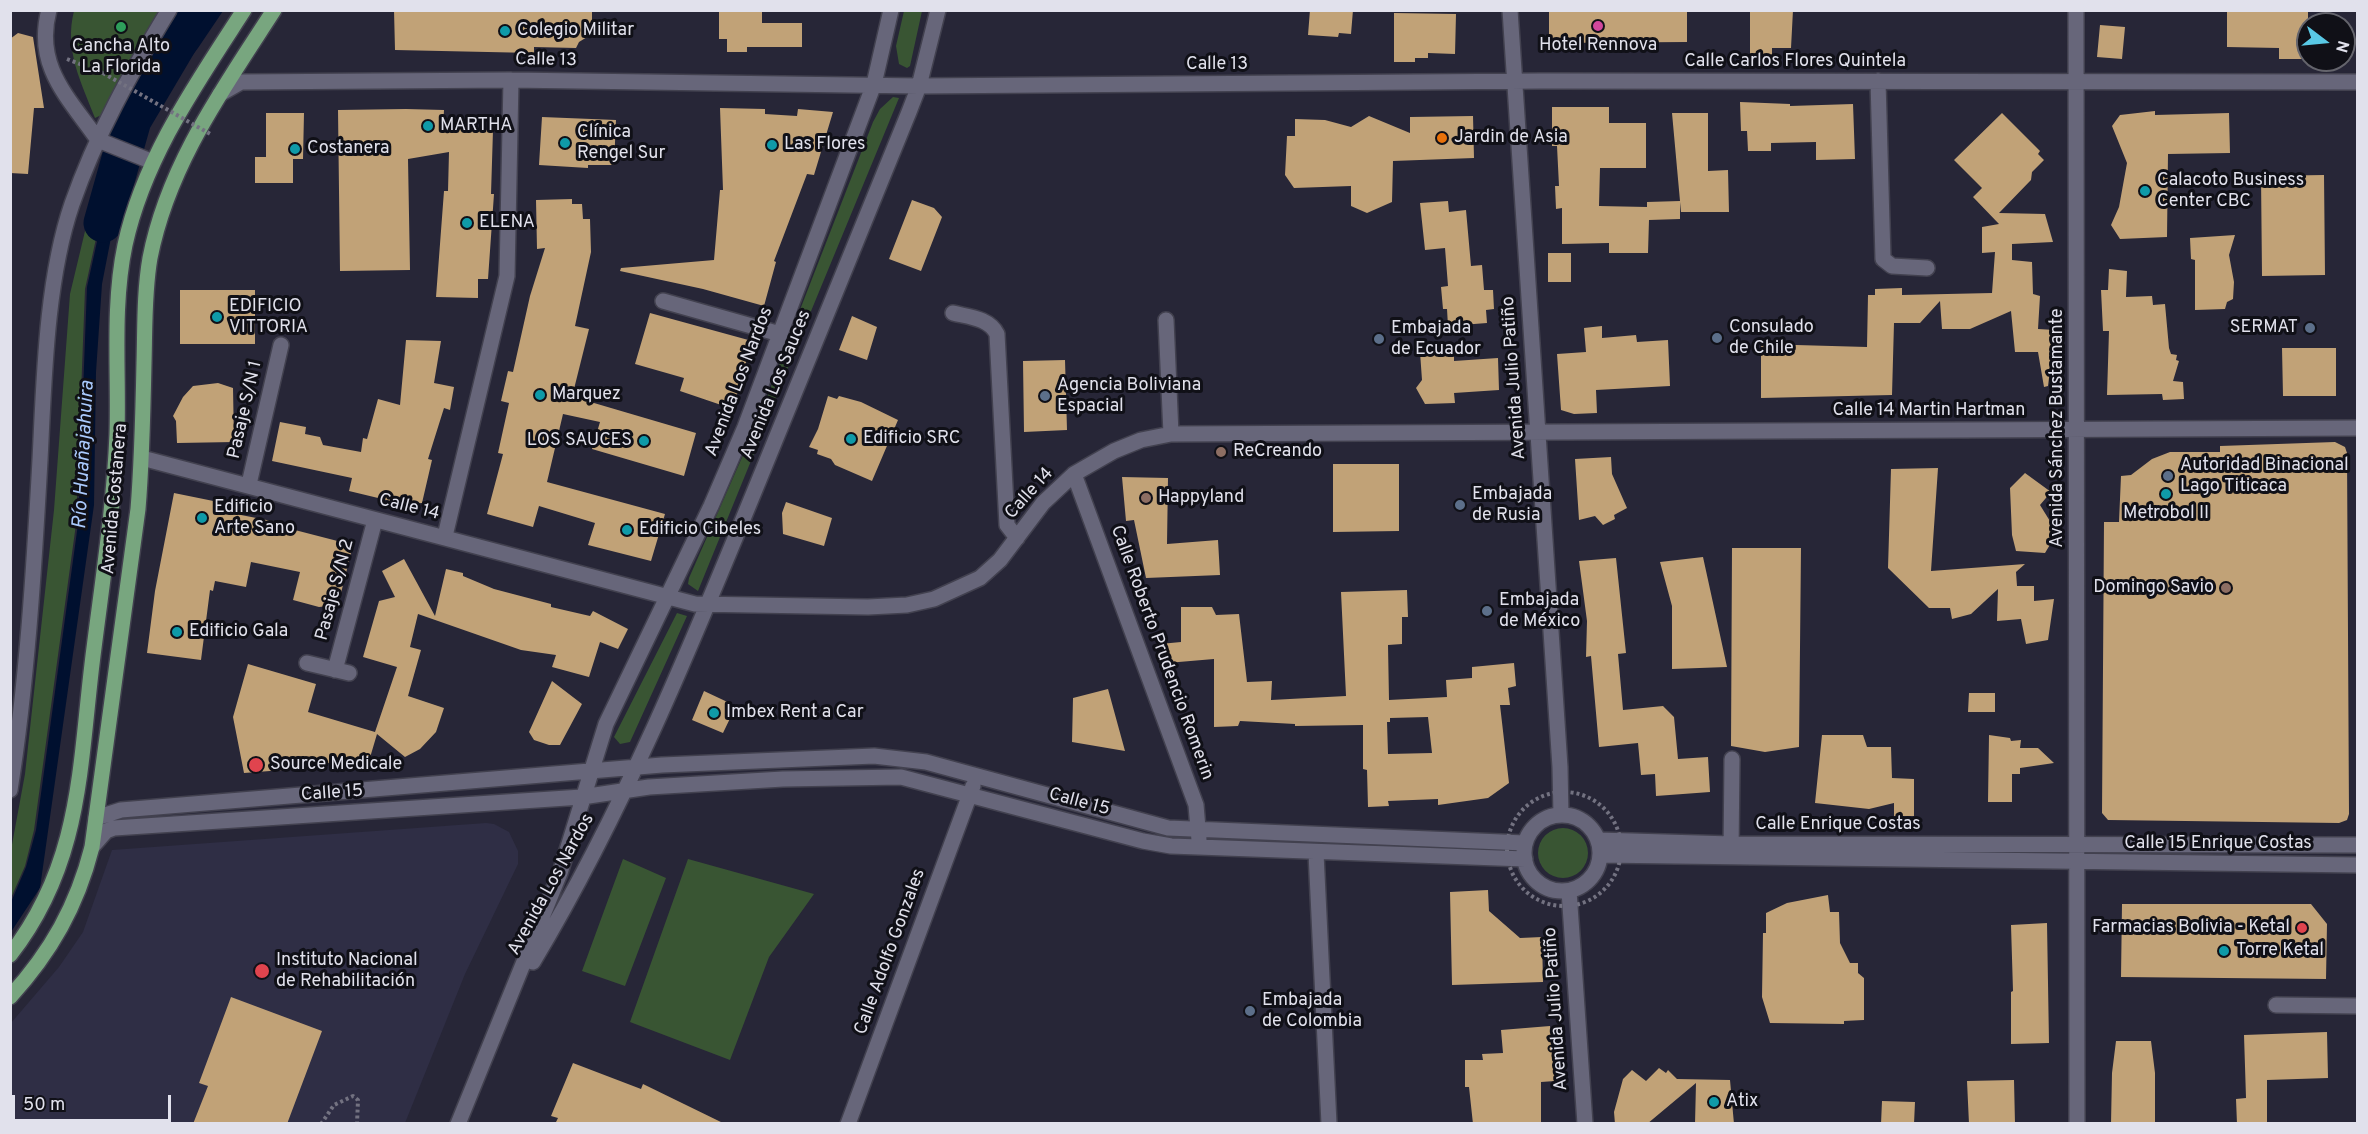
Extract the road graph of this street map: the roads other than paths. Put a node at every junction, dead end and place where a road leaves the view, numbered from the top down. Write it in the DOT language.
graph roads {
  1 [pos="49,10"];
  2 [pos="170,10"];
  3 [pos="244,10"];
  4 [pos="274,10"];
  5 [pos="891,10"];
  6 [pos="938,10"];
  7 [pos="1510,10"];
  8 [pos="2076,10"];
  9 [pos="198,80"];
  10 [pos="511,80"];
  11 [pos="1878,81"];
  12 [pos="1515,82"];
  13 [pos="2358,82"];
  14 [pos="2076,83"];
  15 [pos="874,84"];
  16 [pos="919,86"];
  17 [pos="220,94"];
  18 [pos="98,140"];
  19 [pos="153,162"];
  20 [pos="176,172"];
  21 [pos="1926,268"];
  22 [pos="663,301"];
  23 [pos="953,313"];
  24 [pos="1166,320"];
  25 [pos="780,334"];
  26 [pos="281,345"];
  27 [pos="2358,428"];
  28 [pos="2078,430"];
  29 [pos="1538,432"];
  30 [pos="1171,434"];
  31 [pos="142,458"];
  32 [pos="1074,474"];
  33 [pos="249,484"];
  34 [pos="375,520"];
  35 [pos="445,536"];
  36 [pos="1017,538"];
  37 [pos="667,598"];
  38 [pos="709,603"];
  39 [pos="307,663"];
  40 [pos="1732,759"];
  41 [pos="635,768"];
  42 [pos="590,772"];
  43 [pos="976,776"];
  44 [pos="625,789"];
  45 [pos="10,790"];
  46 [pos="971,795"];
  47 [pos="582,797"];
  48 [pos="1561,815"];
  49 [pos="96,818"];
  50 [pos="1198,831"];
  51 [pos="69,836"];
  52 [pos="1525,843"];
  53 [pos="2078,845"];
  54 [pos="2358,845"];
  55 [pos="92,847"];
  56 [pos="1199,848"];
  57 [pos="1599,848"];
  58 [pos="1731,851"];
  59 [pos="1316,853"];
  60 [pos="1525,859"];
  61 [pos="2078,863"];
  62 [pos="2358,865"];
  63 [pos="1569,898"];
  64 [pos="10,955"];
  65 [pos="10,997"];
  66 [pos="511,998"];
  67 [pos="2276,1005"];
  68 [pos="2358,1006"];
  69 [pos="458,1124"];
  70 [pos="848,1124"];
  71 [pos="1329,1124"];
  72 [pos="1585,1124"];
  73 [pos="2077,1124"];
  1 -- 18 [label="street"];
  2 -- 18 [label="street"];
  3 -- 9 [label="main road, Avenida Costanera"];
  4 -- 17 [label="main road, Avenida Costanera"];
  5 -- 15 [label="street, Avenida Los Nardos"];
  6 -- 16 [label="street, Avenida Los Sauces"];
  7 -- 12 [label="street, Avenida Julio Patiño"];
  8 -- 14 [label="street, Avenida Sánchez Bustamante"];
  9 -- 17 [label="main road"];
  9 -- 19 [label="main road, Avenida Costanera"];
  10 -- 15 [label="street, Calle 13"];
  10 -- 17 [label="street, Calle 13"];
  10 -- 35 [label="street"];
  11 -- 12 [label="street, Calle Carlos Flores Quintela"];
  11 -- 14 [label="street, Calle Carlos Flores Quintela"];
  11 -- 21 [label="street"];
  12 -- 16 [label="street, Calle 13"];
  12 -- 29 [label="street, Avenida Julio Patiño"];
  13 -- 14 [label="street, Calle Carlos Flores Quintela"];
  14 -- 28 [label="street, Avenida Sánchez Bustamante"];
  15 -- 16 [label="street, Calle 13"];
  15 -- 25 [label="street, Avenida Los Nardos"];
  16 -- 38 [label="street, Avenida Los Sauces"];
  17 -- 20 [label="main road, Avenida Costanera"];
  18 -- 19 [label="street"];
  18 -- 45 [label="street"];
  19 -- 20 [label="main road"];
  19 -- 51 [label="main road, Avenida Costanera"];
  20 -- 31 [label="main road, Avenida Costanera"];
  22 -- 25 [label="street"];
  23 -- 36 [label="street"];
  24 -- 30 [label="street"];
  25 -- 37 [label="street, Avenida Los Nardos"];
  26 -- 33 [label="street, Pasaje S/N 1"];
  27 -- 28 [label="street, Calle 14 Martin Hartman"];
  28 -- 29 [label="street, Calle 14 Martin Hartman"];
  28 -- 53 [label="street, Avenida Sánchez Bustamante"];
  29 -- 30 [label="street, Calle 14"];
  29 -- 48 [label="street, Avenida Julio Patiño"];
  30 -- 32 [label="street, Calle 14"];
  31 -- 33 [label="street, Calle 14"];
  31 -- 49 [label="main road, Avenida Costanera"];
  32 -- 36 [label="street, Calle 14"];
  32 -- 50 [label="street, Calle Roberto Prudencio Romerin"];
  33 -- 34 [label="street, Calle 14"];
  34 -- 35 [label="street, Calle 14"];
  34 -- 39 [label="street, Pasaje S/N 2"];
  35 -- 37 [label="street, Calle 14"];
  36 -- 38 [label="street, Calle 14"];
  37 -- 38 [label="street, Calle 14"];
  37 -- 42 [label="street, Avenida Los Nardos"];
  38 -- 41 [label="street, Avenida Los Sauces"];
  40 -- 58 [label="street"];
  41 -- 42 [label="street, Calle 15"];
  41 -- 43 [label="street, Calle 15"];
  41 -- 44 [label="street, Avenida Los Nardos"];
  42 -- 47 [label="street, Avenida Los Nardos"];
  42 -- 49 [label="street, Calle 15"];
  43 -- 46 [label="street, Calle Adolfo Gonzales"];
  43 -- 50 [label="street, Calle 15"];
  44 -- 46 [label="street, Calle 15"];
  44 -- 47 [label="street, Calle 15"];
  44 -- 66 [label="street, Avenida Los Nardos"];
  46 -- 56 [label="street, Calle 15"];
  46 -- 70 [label="street, Calle Adolfo Gonzales"];
  47 -- 55 [label="street, Calle 15"];
  47 -- 66 [label="street, Avenida Los Nardos"];
  48 -- 52 [label="street"];
  48 -- 57 [label="street"];
  49 -- 51 [label="main road"];
  49 -- 55 [label="main road, Avenida Costanera"];
  50 -- 52 [label="street, Calle 15"];
  50 -- 56 [label="street, Calle Roberto Prudencio Romerin"];
  51 -- 64 [label="main road, Avenida Costanera"];
  52 -- 60 [label="street"];
  53 -- 54 [label="street, Calle 15 Enrique Costas"];
  53 -- 58 [label="street, Calle Enrique Costas"];
  53 -- 61 [label="street, Avenida Sánchez Bustamante"];
  55 -- 65 [label="main road, Avenida Costanera"];
  56 -- 59 [label="street, Calle 15"];
  57 -- 58 [label="street, Calle Enrique Costas"];
  57 -- 63 [label="street"];
  58 -- 61 [label="street, Calle Enrique Costas"];
  59 -- 60 [label="street, Calle 15"];
  59 -- 71 [label="street"];
  60 -- 63 [label="street"];
  61 -- 62 [label="street, Calle 15 Enrique Costas"];
  61 -- 73 [label="street"];
  63 -- 72 [label="street, Avenida Julio Patiño"];
  66 -- 69 [label="street, Avenida Los Nardos"];
  67 -- 68 [label="street"];
}
